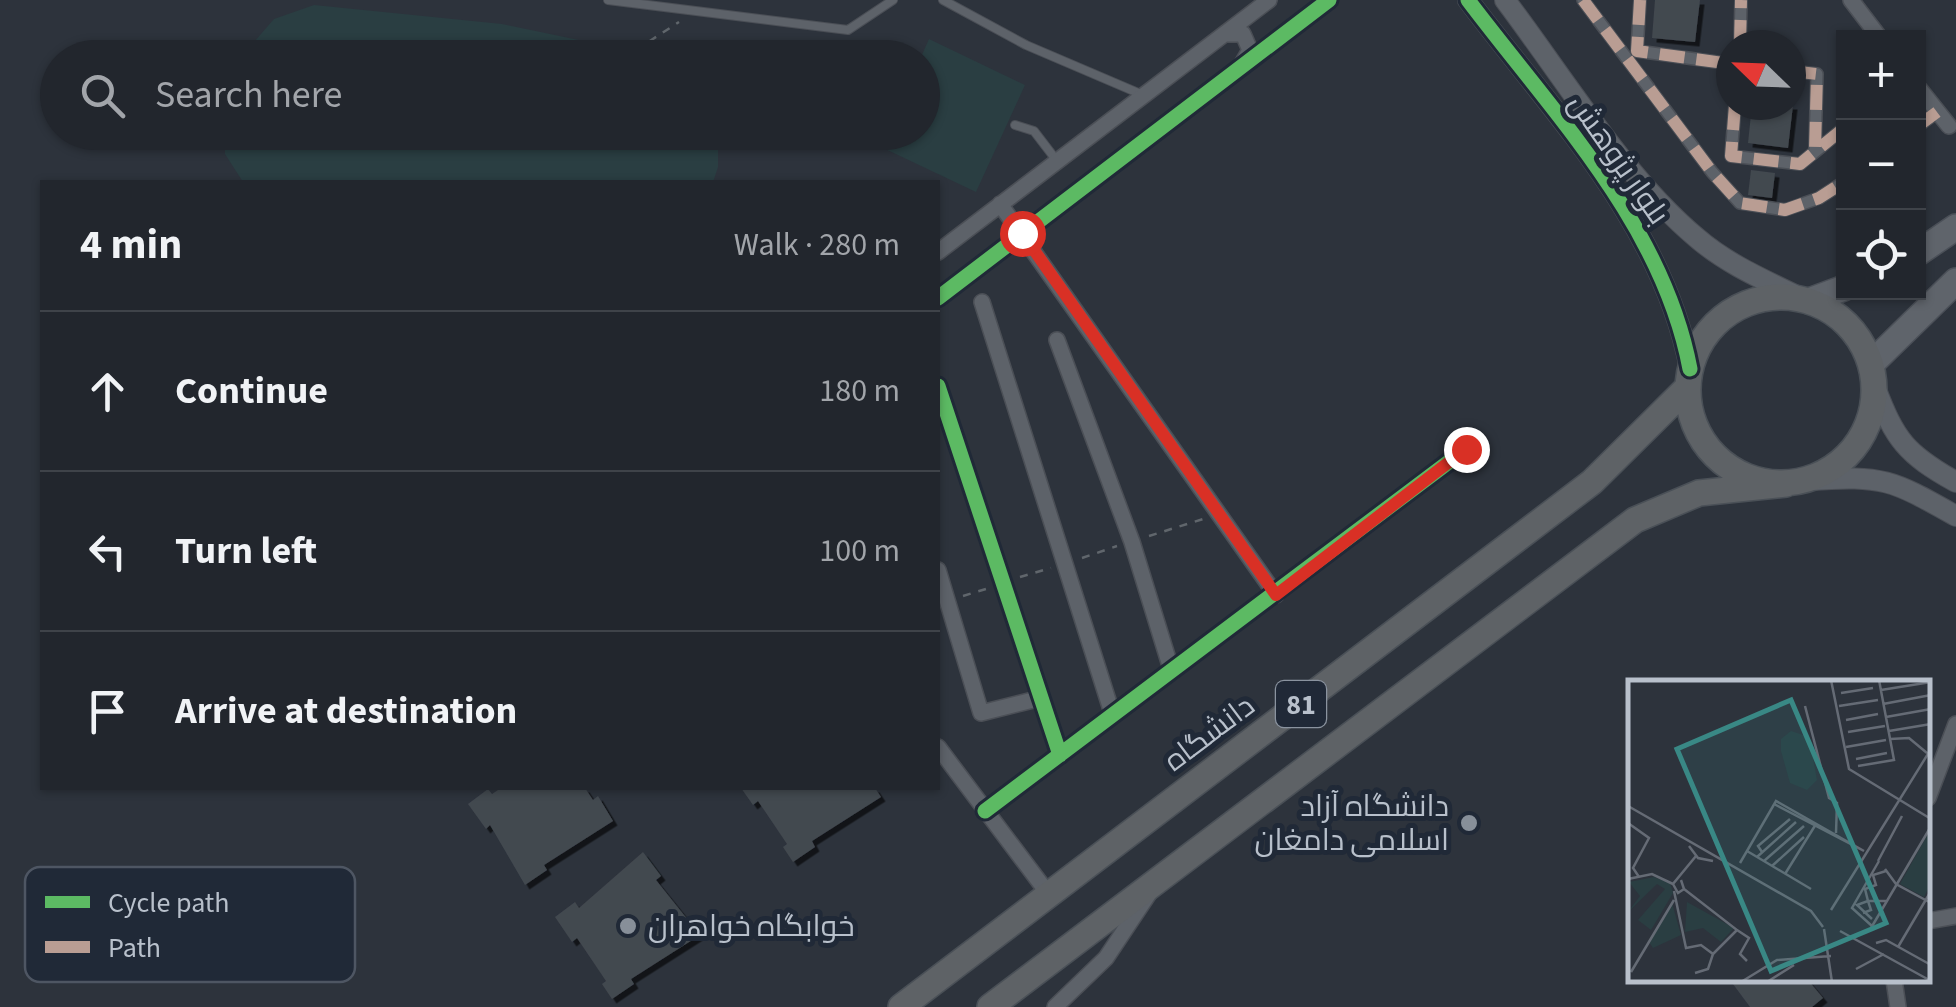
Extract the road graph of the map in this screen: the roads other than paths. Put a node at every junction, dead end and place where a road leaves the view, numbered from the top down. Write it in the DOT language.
graph roads {
  1 [pos="608,0"];
  2 [pos="893,0"];
  3 [pos="943,0"];
  4 [pos="1269,0"];
  5 [pos="1328,0"];
  6 [pos="1468,0"];
  7 [pos="1505,0"];
  8 [pos="1583,0"];
  9 [pos="1640,0"];
  10 [pos="1741,0"];
  11 [pos="1851,0"];
  12 [pos="1740,30"];
  13 [pos="1874,30"];
  14 [pos="1223,35"];
  15 [pos="1637,52"];
  16 [pos="1626,60"];
  17 [pos="1716,62"];
  18 [pos="1236,70"];
  19 [pos="1806,73"];
  20 [pos="1143,96"];
  21 [pos="1926,98"];
  22 [pos="1937,112"];
  23 [pos="1734,120"];
  24 [pos="1926,120"];
  25 [pos="1014,125"];
  26 [pos="1948,126"];
  27 [pos="1836,134"];
  28 [pos="1815,149"];
  29 [pos="1731,156"];
  30 [pos="1058,161"];
  31 [pos="1712,172"];
  32 [pos="1836,187"];
  33 [pos="1000,204"];
  34 [pos="1956,227"];
  35 [pos="1022,233"];
  36 [pos="940,250"];
  37 [pos="1926,251"];
  38 [pos="1953,284"];
  39 [pos="1926,288"];
  40 [pos="1836,291"];
  41 [pos="940,296"];
  42 [pos="1806,300"];
  43 [pos="982,302"];
  44 [pos="1057,340"];
  45 [pos="1873,375"];
  46 [pos="1689,378"];
  47 [pos="940,392"];
  48 [pos="1466,449"];
  49 [pos="1798,482"];
  50 [pos="1956,482"];
  51 [pos="1956,516"];
  52 [pos="940,577"];
  53 [pos="1276,595"];
  54 [pos="1172,672"];
  55 [pos="1041,698"];
  56 [pos="1113,716"];
  57 [pos="1956,724"];
  58 [pos="940,750"];
  59 [pos="1060,755"];
  60 [pos="1956,767"];
  61 [pos="1939,770"];
  62 [pos="1931,790"];
  63 [pos="986,810"];
  64 [pos="1158,880"];
  65 [pos="1050,896"];
  66 [pos="1956,916"];
  67 [pos="1931,920"];
  68 [pos="1894,982"];
  69 [pos="901,1007"];
  70 [pos="990,1007"];
  71 [pos="1056,1007"];
  72 [pos="1898,1007"];
  1 -- 2 [label="lane"];
  3 -- 20 [label="lane"];
  4 -- 14 [label="street"];
  5 -- 18 [label="street"];
  6 -- 46 [label="street, بلوار پژوهش"];
  7 -- 42 [label="street, بلوار پژوهش"];
  8 -- 16 [label="street"];
  9 -- 15 [label="street"];
  10 -- 12 [label="street"];
  11 -- 13 [label="street"];
  14 -- 18 [label="street"];
  14 -- 20 [label="street"];
  15 -- 16 [label="street"];
  15 -- 17 [label="street"];
  16 -- 31 [label="street"];
  18 -- 35 [label="street"];
  19 -- 28 [label="street"];
  20 -- 30 [label="street"];
  21 -- 22 [label="street"];
  22 -- 24 [label="street"];
  22 -- 26 [label="street"];
  23 -- 29 [label="street"];
  25 -- 30 [label="lane"];
  27 -- 28 [label="street"];
  28 -- 29 [label="street"];
  29 -- 31 [label="street"];
  30 -- 33 [label="street"];
  31 -- 32 [label="street"];
  33 -- 35 [label="street"];
  33 -- 36 [label="street"];
  34 -- 37 [label="main road"];
  35 -- 41 [label="street"];
  35 -- 53 [label="street"];
  38 -- 39 [label="main road"];
  38 -- 45 [label="main road, 81"];
  40 -- 42 [label="main road, 81"];
  42 -- 45 [label="highway"];
  42 -- 46 [label="highway, 81"];
  43 -- 56 [label="street"];
  44 -- 54 [label="street"];
  45 -- 49 [label="highway, 81"];
  45 -- 50 [label="street"];
  46 -- 49 [label="highway"];
  46 -- 65 [label="highway, دانشگاه / 81"];
  47 -- 55 [label="street"];
  48 -- 53 [label="street"];
  49 -- 51 [label="street"];
  49 -- 64 [label="highway, 81"];
  52 -- 55 [label="street"];
  53 -- 54 [label="street"];
  54 -- 56 [label="street"];
  55 -- 59 [label="street"];
  56 -- 59 [label="street"];
  57 -- 61 [label="street"];
  58 -- 63 [label="street"];
  59 -- 63 [label="street"];
  60 -- 61 [label="street"];
  61 -- 62 [label="street"];
  63 -- 65 [label="street"];
  64 -- 70 [label="highway, 81"];
  64 -- 71 [label="street"];
  65 -- 69 [label="highway, دانشگاه / 81"];
  66 -- 67 [label="street"];
  68 -- 72 [label="street"];
}
